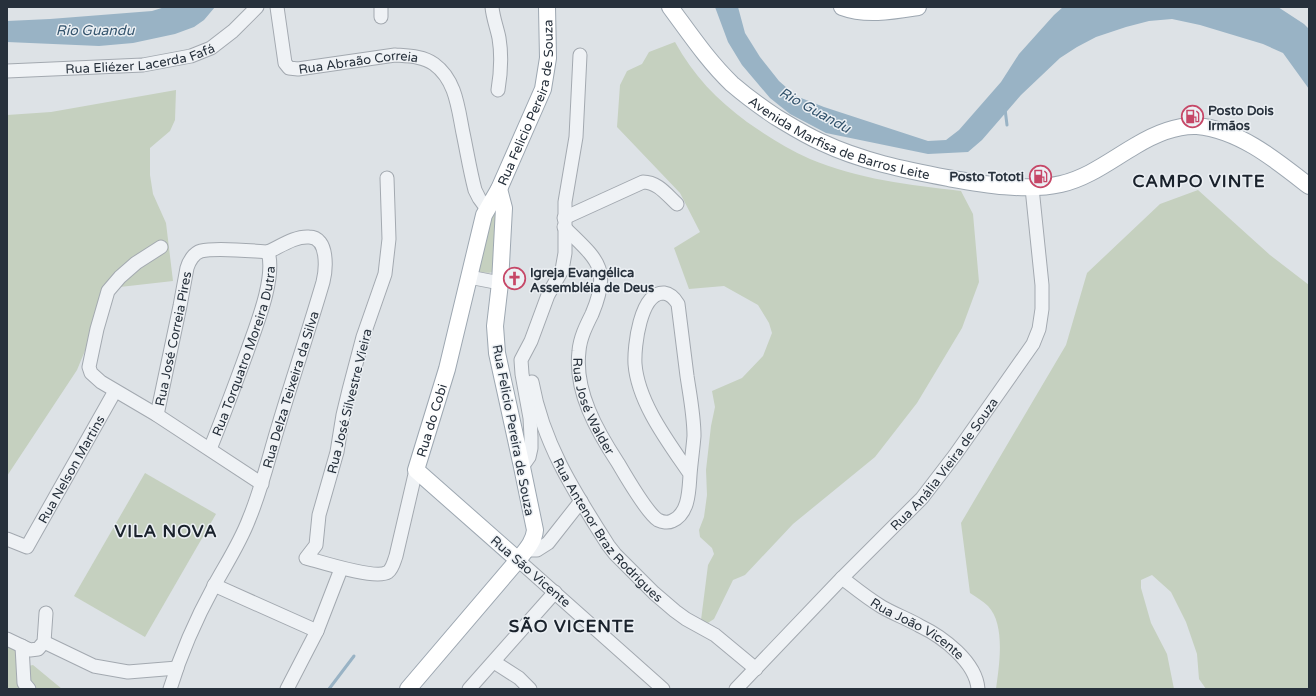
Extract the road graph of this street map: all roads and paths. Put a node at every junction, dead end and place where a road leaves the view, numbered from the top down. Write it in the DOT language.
graph roads {
  1 [pos="257,7"];
  2 [pos="277,7"];
  3 [pos="492,7"];
  4 [pos="547,7"];
  5 [pos="670,7"];
  6 [pos="842,7"];
  7 [pos="918,7"];
  8 [pos="580,55"];
  9 [pos="7,71"];
  10 [pos="498,90"];
  11 [pos="387,178"];
  12 [pos="1309,186"];
  13 [pos="1032,188"];
  14 [pos="499,189"];
  15 [pos="677,204"];
  16 [pos="487,209"];
  17 [pos="564,222"];
  18 [pos="161,247"];
  19 [pos="268,252"];
  20 [pos="469,277"];
  21 [pos="500,282"];
  22 [pos="529,344"];
  23 [pos="115,390"];
  24 [pos="157,415"];
  25 [pos="210,449"];
  26 [pos="522,467"];
  27 [pos="416,470"];
  28 [pos="690,474"];
  29 [pos="262,484"];
  30 [pos="581,501"];
  31 [pos="7,539"];
  32 [pos="522,555"];
  33 [pos="306,558"];
  34 [pos="342,569"];
  35 [pos="842,578"];
  36 [pos="214,585"];
  37 [pos="555,592"];
  38 [pos="46,613"];
  39 [pos="317,631"];
  40 [pos="7,639"];
  41 [pos="44,642"];
  42 [pos="22,646"];
  43 [pos="494,662"];
  44 [pos="177,668"];
  45 [pos="756,669"];
  46 [pos="29,689"];
  47 [pos="170,689"];
  48 [pos="287,689"];
  49 [pos="408,689"];
  50 [pos="470,689"];
  51 [pos="530,689"];
  52 [pos="663,689"];
  53 [pos="736,689"];
  54 [pos="978,689"];
  1 -- 9 [label="street, Rua Eliézer Lacerda Fafá"];
  2 -- 16 [label="street, Rua Abraão Correia"];
  3 -- 10 [label="street"];
  4 -- 14 [label="main road, Rua Felicio Pereira de Souza"];
  5 -- 13 [label="main road, Avenida Marfisa de Barros Leite"];
  6 -- 7 [label="main road"];
  8 -- 17 [label="street"];
  11 -- 33 [label="street, Rua José Silvestre Vieira"];
  12 -- 13 [label="main road, Avenida Marfisa de Barros Leite"];
  13 -- 35 [label="street, Rua Anália Vieira de Souza"];
  14 -- 16 [label="main road, Rua do Cobi"];
  14 -- 21 [label="main road, Rua Felicio Pereira de Souza"];
  15 -- 17 [label="street"];
  16 -- 20 [label="main road, Rua do Cobi"];
  17 -- 22 [label="street"];
  17 -- 28 [label="street, Rua José Walder"];
  18 -- 23 [label="street, Rua José Correia Pires"];
  19 -- 24 [label="street, Rua José Correia Pires"];
  19 -- 25 [label="street, Rua Torquatro Moreira Dutra"];
  19 -- 29 [label="street, Rua Delza Teixeira da Silva"];
  20 -- 21 [label="street"];
  20 -- 27 [label="main road, Rua do Cobi"];
  21 -- 26 [label="main road, Rua Felicio Pereira de Souza"];
  22 -- 26 [label="street"];
  22 -- 30 [label="street, Rua Antenor Braz Rodrigues"];
  23 -- 24 [label="street, Rua José Correia Pires"];
  23 -- 31 [label="street, Rua Nelson Martins"];
  24 -- 25 [label="street"];
  25 -- 29 [label="street"];
  26 -- 32 [label="main road, Rua Felicio Pereira de Souza"];
  27 -- 32 [label="main road, Rua São Vicente"];
  27 -- 34 [label="street, Rua do Cobi"];
  28 -- 28 [label="street, Rua José Walder"];
  29 -- 36 [label="street, Rua Delza Teixeira da Silva"];
  30 -- 32 [label="street"];
  30 -- 45 [label="street, Rua Antenor Braz Rodrigues"];
  32 -- 37 [label="street, Rua São Vicente"];
  32 -- 49 [label="main road, Rua Felicio Pereira de Souza"];
  33 -- 34 [label="street, Rua do Cobi"];
  34 -- 39 [label="street"];
  35 -- 45 [label="street, Rua Anália Vieira de Souza"];
  35 -- 54 [label="street, Rua João Vicente"];
  36 -- 39 [label="street"];
  36 -- 44 [label="street, Rua Delza Teixeira da Silva"];
  37 -- 43 [label="street"];
  37 -- 52 [label="street, Rua São Vicente"];
  38 -- 41 [label="street"];
  39 -- 48 [label="street"];
  40 -- 42 [label="street"];
  41 -- 42 [label="street"];
  41 -- 44 [label="street"];
  42 -- 46 [label="street"];
  43 -- 50 [label="street"];
  43 -- 51 [label="street"];
  44 -- 47 [label="street, Rua Delza Teixeira da Silva"];
  45 -- 53 [label="street, Rua Anália Vieira de Souza"];
}
